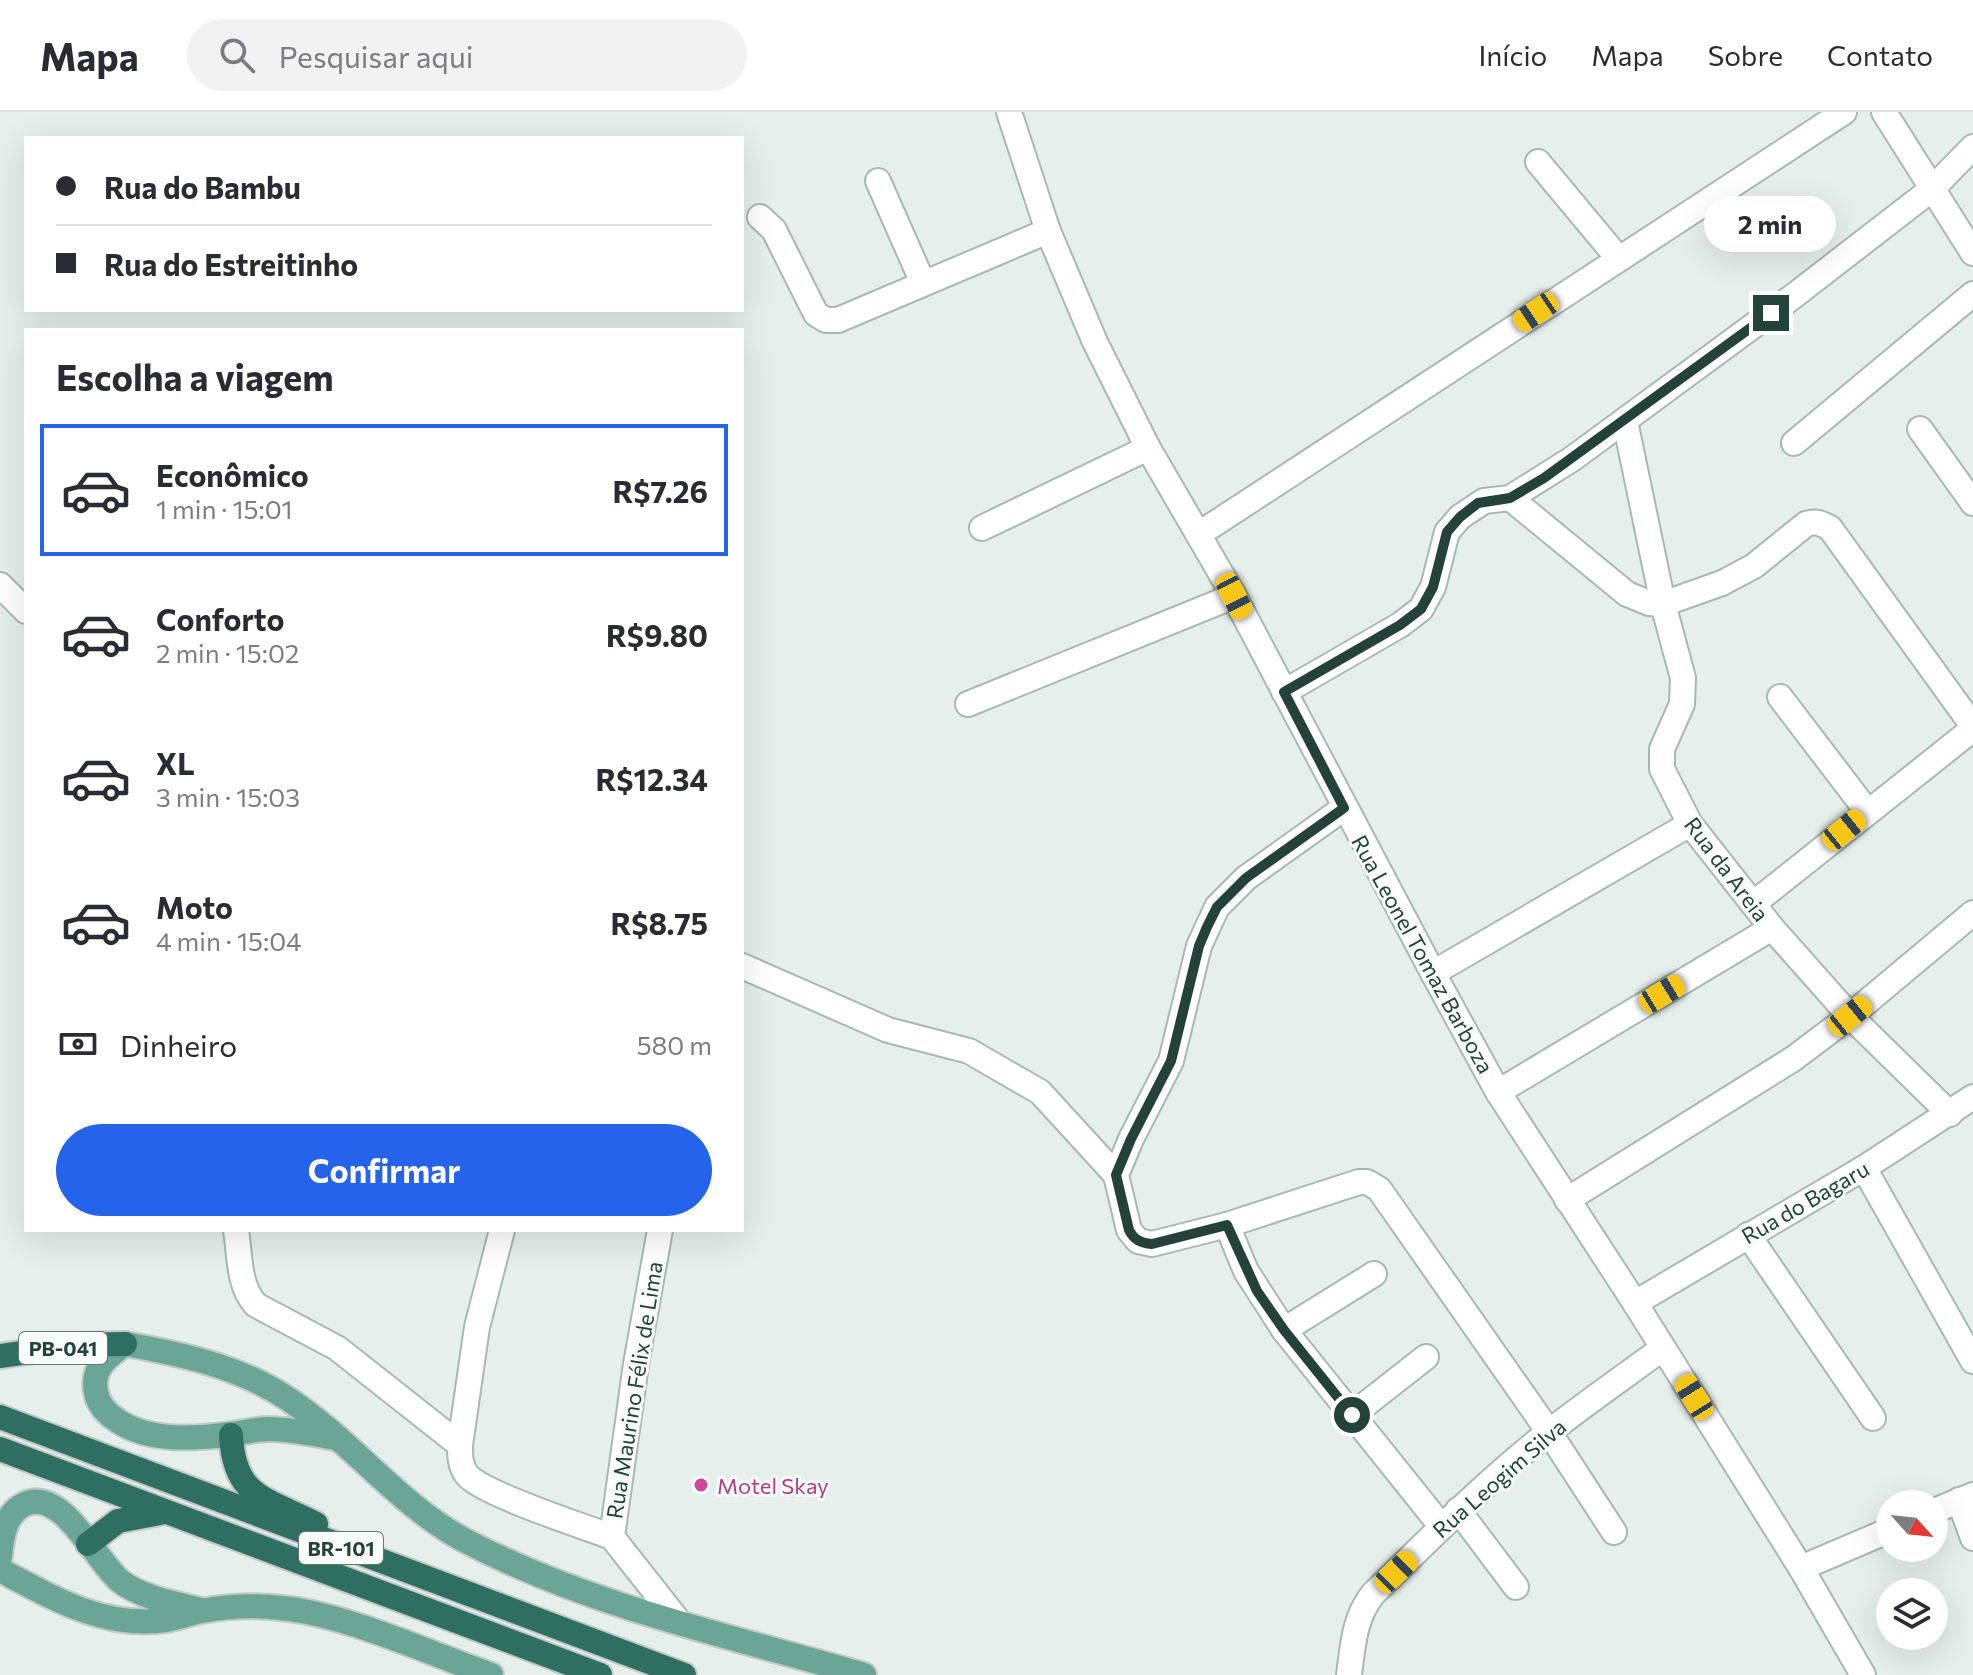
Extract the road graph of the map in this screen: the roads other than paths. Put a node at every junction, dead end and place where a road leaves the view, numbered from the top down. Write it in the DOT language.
graph roads {
  1 [pos="1009,112"];
  2 [pos="1844,112"];
  3 [pos="1884,112"];
  4 [pos="1973,147"];
  5 [pos="1538,162"];
  6 [pos="878,181"];
  7 [pos="1932,189"];
  8 [pos="760,217"];
  9 [pos="1048,231"];
  10 [pos="1973,253"];
  11 [pos="1618,258"];
  12 [pos="923,283"];
  13 [pos="1973,294"];
  14 [pos="1625,421"];
  15 [pos="1920,429"];
  16 [pos="1794,443"];
  17 [pos="1148,448"];
  18 [pos="1510,498"];
  19 [pos="1973,503"];
  20 [pos="982,528"];
  21 [pos="1199,534"];
  22 [pos="0,585"];
  23 [pos="1234,596"];
  24 [pos="1663,604"];
  25 [pos="24,609"];
  26 [pos="1284,692"];
  27 [pos="1780,697"];
  28 [pos="968,704"];
  29 [pos="1973,728"];
  30 [pos="1344,808"];
  31 [pos="1867,811"];
  32 [pos="1690,824"];
  33 [pos="1753,904"];
  34 [pos="1973,913"];
  35 [pos="1772,928"];
  36 [pos="744,967"];
  37 [pos="1433,973"];
  38 [pos="1850,1016"];
  39 [pos="1498,1092"];
  40 [pos="1973,1097"];
  41 [pos="1950,1114"];
  42 [pos="1864,1168"];
  43 [pos="1116,1175"];
  44 [pos="1567,1200"];
  45 [pos="1227,1225"];
  46 [pos="236,1232"];
  47 [pos="501,1232"];
  48 [pos="660,1232"];
  49 [pos="1748,1235"];
  50 [pos="1374,1274"];
  51 [pos="1635,1303"];
  52 [pos="1284,1330"];
  53 [pos="125,1344"];
  54 [pos="1663,1348"];
  55 [pos="0,1356"];
  56 [pos="1426,1357"];
  57 [pos="1973,1361"];
  58 [pos="1352,1415"];
  59 [pos="0,1417"];
  60 [pos="1873,1418"];
  61 [pos="1549,1432"];
  62 [pos="231,1435"];
  63 [pos="335,1438"];
  64 [pos="460,1445"];
  65 [pos="0,1449"];
  66 [pos="1966,1498"];
  67 [pos="171,1511"];
  68 [pos="1450,1519"];
  69 [pos="1614,1532"];
  70 [pos="1876,1536"];
  71 [pos="612,1537"];
  72 [pos="1973,1538"];
  73 [pos="88,1544"];
  74 [pos="0,1556"];
  75 [pos="1801,1568"];
  76 [pos="0,1570"];
  77 [pos="418,1576"];
  78 [pos="1516,1587"];
  79 [pos="203,1611"];
  80 [pos="679,1622"];
  81 [pos="491,1675"];
  82 [pos="600,1675"];
  83 [pos="684,1675"];
  84 [pos="864,1675"];
  85 [pos="1349,1675"];
  86 [pos="1863,1675"];
  1 -- 9 [label="street, Rua Leonel Tomaz Barboza"];
  2 -- 11 [label="street"];
  3 -- 7 [label="street"];
  4 -- 7 [label="street"];
  5 -- 11 [label="street"];
  6 -- 12 [label="street"];
  7 -- 10 [label="street"];
  7 -- 14 [label="street"];
  8 -- 12 [label="street"];
  9 -- 12 [label="street"];
  9 -- 17 [label="street, Rua Leonel Tomaz Barboza"];
  11 -- 21 [label="street"];
  13 -- 16 [label="street"];
  14 -- 18 [label="street"];
  14 -- 24 [label="street, Rua da Areia"];
  15 -- 19 [label="street"];
  17 -- 20 [label="street"];
  17 -- 21 [label="street, Rua Leonel Tomaz Barboza"];
  18 -- 24 [label="street"];
  18 -- 26 [label="street"];
  21 -- 23 [label="street, Rua Leonel Tomaz Barboza"];
  22 -- 25 [label="street"];
  23 -- 26 [label="street, Rua Leonel Tomaz Barboza"];
  23 -- 28 [label="street"];
  24 -- 29 [label="street"];
  24 -- 32 [label="street, Rua da Areia"];
  26 -- 30 [label="street, Rua Leonel Tomaz Barboza"];
  27 -- 31 [label="street"];
  29 -- 31 [label="street"];
  30 -- 37 [label="street, Rua Leonel Tomaz Barboza"];
  30 -- 43 [label="street"];
  31 -- 33 [label="street"];
  32 -- 33 [label="street, Rua da Areia"];
  32 -- 37 [label="street"];
  33 -- 35 [label="street, Rua da Areia"];
  34 -- 38 [label="street"];
  35 -- 38 [label="street, Rua da Areia"];
  35 -- 39 [label="street"];
  36 -- 43 [label="street"];
  37 -- 39 [label="street, Rua Leonel Tomaz Barboza"];
  38 -- 41 [label="street, Rua da Areia"];
  38 -- 44 [label="street"];
  39 -- 44 [label="street, Rua Leonel Tomaz Barboza"];
  40 -- 41 [label="street, Rua do Bagaru"];
  41 -- 42 [label="street, Rua do Bagaru"];
  42 -- 49 [label="street, Rua do Bagaru"];
  42 -- 57 [label="street"];
  43 -- 45 [label="street"];
  44 -- 51 [label="street, Rua Leonel Tomaz Barboza"];
  45 -- 52 [label="street"];
  45 -- 61 [label="street"];
  46 -- 64 [label="street"];
  47 -- 64 [label="street"];
  48 -- 71 [label="street, Rua Maurino Félix de Lima"];
  49 -- 51 [label="street, Rua do Bagaru"];
  49 -- 60 [label="street"];
  50 -- 52 [label="street"];
  51 -- 54 [label="street, Rua Leonel Tomaz Barboza"];
  52 -- 58 [label="street"];
  53 -- 55 [label="highway, PB-041"];
  53 -- 62 [label="main road"];
  53 -- 63 [label="main road, PB-041"];
  54 -- 61 [label="street, Rua Leogim Silva"];
  54 -- 75 [label="street, Rua Leonel Tomaz Barboza"];
  56 -- 58 [label="street"];
  58 -- 68 [label="street"];
  59 -- 77 [label="highway, BR-101"];
  61 -- 68 [label="street, Rua Leogim Silva"];
  61 -- 69 [label="street"];
  62 -- 63 [label="main road"];
  62 -- 77 [label="highway"];
  63 -- 80 [label="main road, PB-041"];
  64 -- 71 [label="street"];
  65 -- 67 [label="highway, BR-101"];
  66 -- 72 [label="street"];
  67 -- 73 [label="highway"];
  67 -- 82 [label="highway, BR-101"];
  68 -- 78 [label="street"];
  68 -- 85 [label="street, Rua Leogim Silva"];
  70 -- 75 [label="street"];
  71 -- 80 [label="street, Rua Maurino Félix de Lima"];
  73 -- 74 [label="main road"];
  73 -- 79 [label="main road"];
  75 -- 86 [label="street, Rua Leonel Tomaz Barboza"];
  76 -- 79 [label="main road"];
  77 -- 83 [label="highway, BR-101"];
  79 -- 81 [label="main road"];
  80 -- 84 [label="main road, PB-041"];
}
